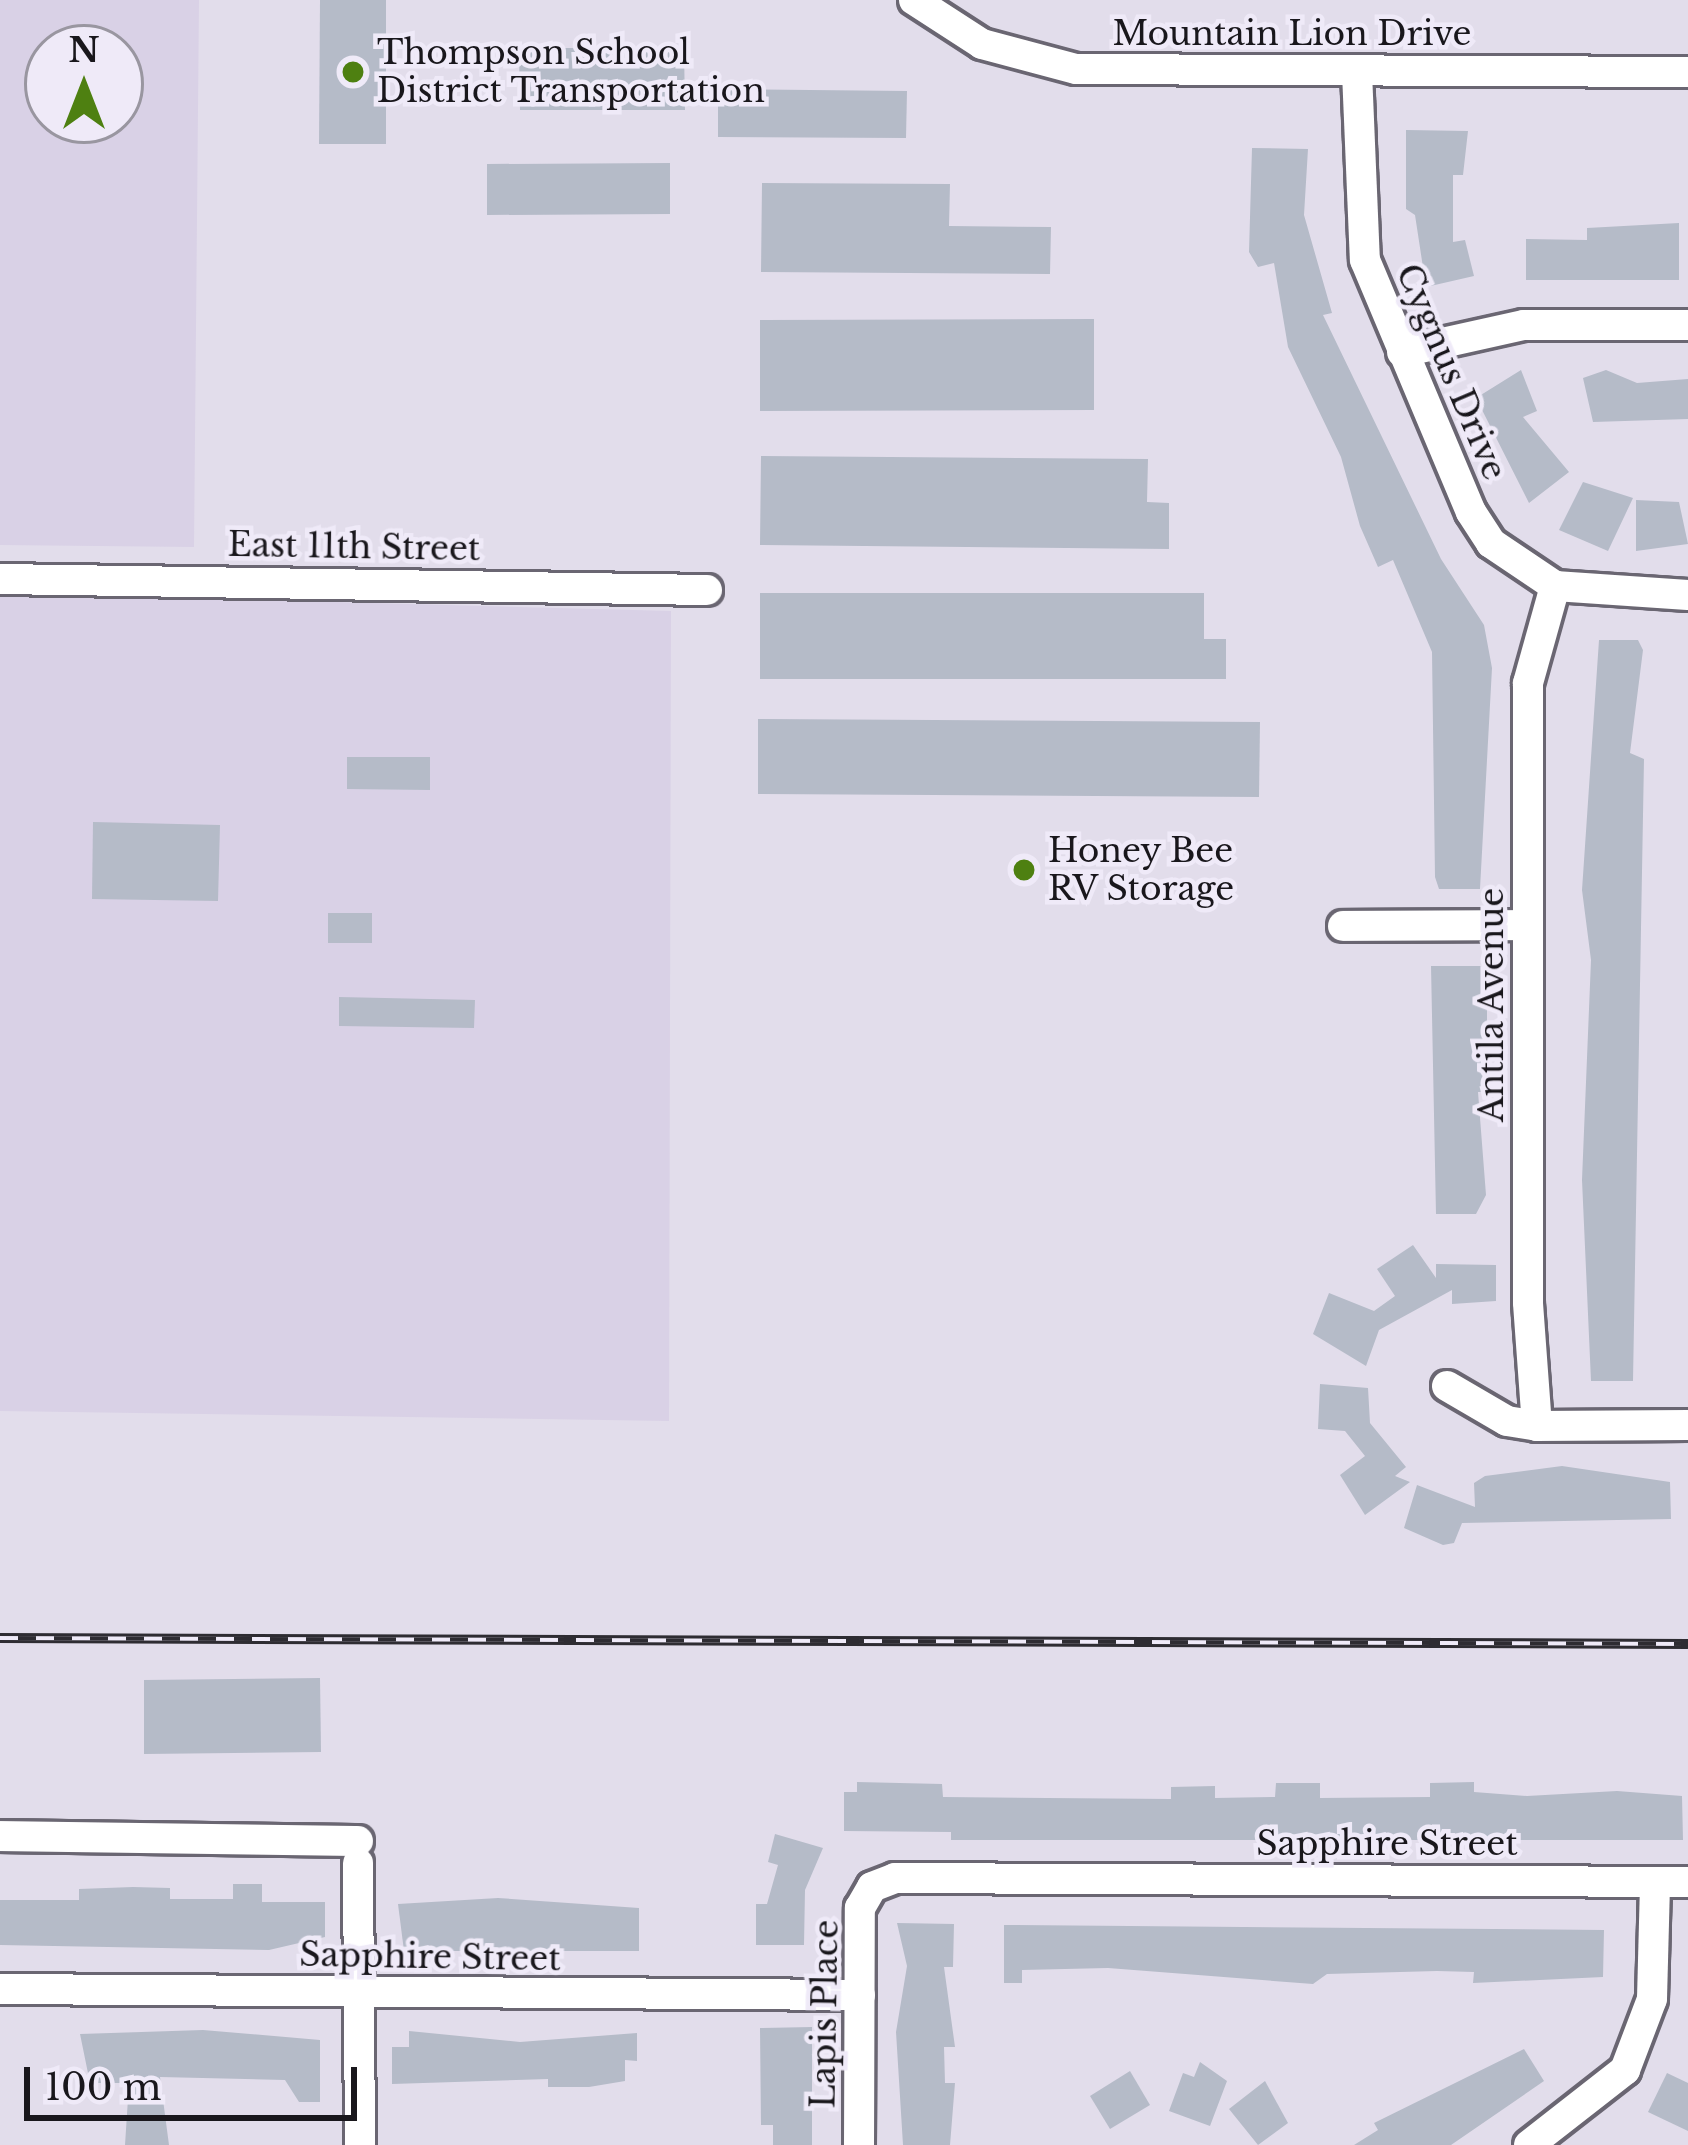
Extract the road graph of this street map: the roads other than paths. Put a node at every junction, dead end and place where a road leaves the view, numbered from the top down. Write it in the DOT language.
graph roads {
  1 [pos="914,0"];
  2 [pos="1357,72"];
  3 [pos="1688,72"];
  4 [pos="1688,325"];
  5 [pos="1402,352"];
  6 [pos="0,579"];
  7 [pos="1555,586"];
  8 [pos="707,590"];
  9 [pos="1688,595"];
  10 [pos="1528,925"];
  11 [pos="1343,926"];
  12 [pos="1447,1386"];
  13 [pos="1688,1425"];
  14 [pos="1537,1426"];
  15 [pos="0,1836"];
  16 [pos="1655,1882"];
  17 [pos="1688,1882"];
  18 [pos="872,1887"];
  19 [pos="0,1988"];
  20 [pos="358,1991"];
  21 [pos="860,1995"];
  22 [pos="360,2145"];
  23 [pos="859,2145"];
  24 [pos="1529,2145"];
  1 -- 2 [label="street, Mountain Lion Drive"];
  2 -- 3 [label="street, Mountain Lion Drive"];
  2 -- 5 [label="street, Cygnus Drive"];
  4 -- 5 [label="street"];
  5 -- 7 [label="street, Cygnus Drive"];
  6 -- 8 [label="street, East 11th Street"];
  7 -- 9 [label="street"];
  7 -- 10 [label="street, Antila Avenue"];
  10 -- 11 [label="street"];
  10 -- 14 [label="street, Antila Avenue"];
  12 -- 14 [label="street"];
  13 -- 14 [label="street"];
  15 -- 20 [label="street"];
  16 -- 17 [label="street, Sapphire Street"];
  16 -- 18 [label="street, Sapphire Street"];
  16 -- 24 [label="street"];
  18 -- 21 [label="street, Lapis Place"];
  19 -- 20 [label="street, Sapphire Street"];
  20 -- 21 [label="street, Sapphire Street"];
  20 -- 22 [label="street"];
  21 -- 23 [label="street, Lapis Place"];
}
